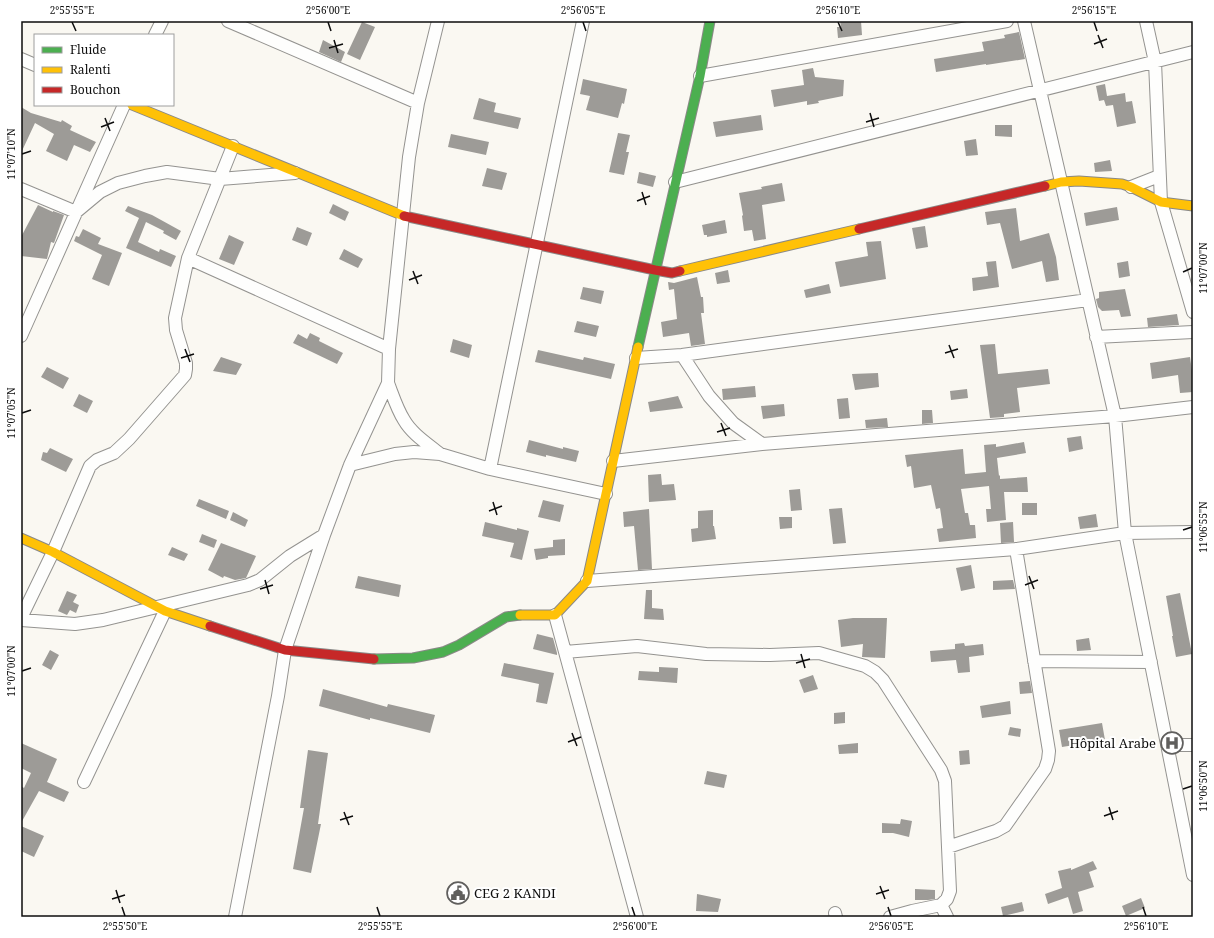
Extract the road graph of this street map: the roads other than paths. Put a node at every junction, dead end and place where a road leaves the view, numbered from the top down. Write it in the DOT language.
graph roads {
  1 [pos="162,21"];
  2 [pos="228,21"];
  3 [pos="438,21"];
  4 [pos="583,21"];
  5 [pos="710,21"];
  6 [pos="1007,21"];
  7 [pos="1024,21"];
  8 [pos="1146,21"];
  9 [pos="156,34"];
  10 [pos="1193,52"];
  11 [pos="21,59"];
  12 [pos="1155,62"];
  13 [pos="34,65"];
  14 [pos="700,76"];
  15 [pos="1040,91"];
  16 [pos="418,103"];
  17 [pos="124,106"];
  18 [pos="134,106"];
  19 [pos="234,146"];
  20 [pos="297,173"];
  21 [pos="1159,176"];
  22 [pos="220,179"];
  23 [pos="675,182"];
  24 [pos="1060,182"];
  25 [pos="1131,187"];
  26 [pos="21,189"];
  27 [pos="1161,202"];
  28 [pos="1193,206"];
  29 [pos="76,212"];
  30 [pos="403,216"];
  31 [pos="537,245"];
  32 [pos="188,258"];
  33 [pos="655,270"];
  34 [pos="1088,300"];
  35 [pos="1193,312"];
  36 [pos="1193,332"];
  37 [pos="21,336"];
  38 [pos="1096,337"];
  39 [pos="390,349"];
  40 [pos="682,355"];
  41 [pos="636,358"];
  42 [pos="388,383"];
  43 [pos="1193,407"];
  44 [pos="1114,416"];
  45 [pos="733,423"];
  46 [pos="762,444"];
  47 [pos="739,447"];
  48 [pos="440,454"];
  49 [pos="613,461"];
  50 [pos="350,465"];
  51 [pos="490,469"];
  52 [pos="606,494"];
  53 [pos="1193,532"];
  54 [pos="1125,533"];
  55 [pos="324,535"];
  56 [pos="21,538"];
  57 [pos="1016,549"];
  58 [pos="53,552"];
  59 [pos="587,581"];
  60 [pos="161,609"];
  61 [pos="556,616"];
  62 [pos="21,619"];
  63 [pos="285,650"];
  64 [pos="565,652"];
  65 [pos="1034,661"];
  66 [pos="1151,662"];
  67 [pos="1167,745"];
  68 [pos="1193,745"];
  69 [pos="84,782"];
  70 [pos="948,847"];
  71 [pos="1193,875"];
  72 [pos="941,905"];
  73 [pos="235,917"];
  74 [pos="637,917"];
  75 [pos="890,917"];
  76 [pos="947,917"];
  1 -- 9 [label="street"];
  2 -- 16 [label="street"];
  3 -- 16 [label="street"];
  4 -- 31 [label="street"];
  5 -- 14 [label="street"];
  6 -- 14 [label="street"];
  7 -- 15 [label="street"];
  8 -- 12 [label="street"];
  10 -- 12 [label="street"];
  11 -- 13 [label="street"];
  12 -- 15 [label="street"];
  12 -- 21 [label="street"];
  14 -- 23 [label="street"];
  15 -- 23 [label="street"];
  15 -- 24 [label="street"];
  16 -- 30 [label="street"];
  17 -- 29 [label="street"];
  18 -- 19 [label="street"];
  19 -- 20 [label="street"];
  19 -- 22 [label="street"];
  20 -- 22 [label="street"];
  20 -- 30 [label="street"];
  21 -- 25 [label="street"];
  21 -- 27 [label="street"];
  22 -- 29 [label="street"];
  22 -- 32 [label="street"];
  23 -- 33 [label="street"];
  24 -- 25 [label="street"];
  24 -- 33 [label="street"];
  24 -- 34 [label="street"];
  25 -- 27 [label="street"];
  26 -- 29 [label="street"];
  27 -- 28 [label="street"];
  27 -- 35 [label="street"];
  29 -- 37 [label="street"];
  30 -- 31 [label="street"];
  30 -- 39 [label="street"];
  31 -- 33 [label="street"];
  31 -- 51 [label="street"];
  32 -- 39 [label="street"];
  32 -- 58 [label="street"];
  33 -- 41 [label="street"];
  34 -- 38 [label="street"];
  34 -- 40 [label="street"];
  36 -- 38 [label="street"];
  38 -- 44 [label="street"];
  39 -- 42 [label="street"];
  40 -- 41 [label="street"];
  40 -- 45 [label="street"];
  41 -- 49 [label="street"];
  42 -- 48 [label="street"];
  42 -- 50 [label="street"];
  43 -- 44 [label="street"];
  44 -- 46 [label="street"];
  44 -- 54 [label="street"];
  45 -- 46 [label="street"];
  45 -- 47 [label="street"];
  46 -- 47 [label="street"];
  47 -- 49 [label="street"];
  48 -- 50 [label="street"];
  48 -- 51 [label="street"];
  49 -- 52 [label="street"];
  50 -- 55 [label="street"];
  51 -- 52 [label="street"];
  52 -- 59 [label="street"];
  53 -- 54 [label="street"];
  54 -- 57 [label="street"];
  54 -- 66 [label="street"];
  55 -- 60 [label="street"];
  55 -- 63 [label="street"];
  56 -- 58 [label="street"];
  57 -- 59 [label="street"];
  57 -- 65 [label="street"];
  58 -- 60 [label="street"];
  58 -- 62 [label="street"];
  59 -- 61 [label="street"];
  60 -- 62 [label="street"];
  60 -- 63 [label="street"];
  60 -- 69 [label="street"];
  61 -- 63 [label="street"];
  61 -- 64 [label="street"];
  63 -- 73 [label="street"];
  64 -- 70 [label="street"];
  64 -- 74 [label="street"];
  65 -- 66 [label="street"];
  65 -- 70 [label="street"];
  66 -- 67 [label="street"];
  67 -- 68 [label="street"];
  67 -- 71 [label="street"];
  70 -- 72 [label="street"];
  72 -- 75 [label="street"];
  72 -- 76 [label="street"];
}
